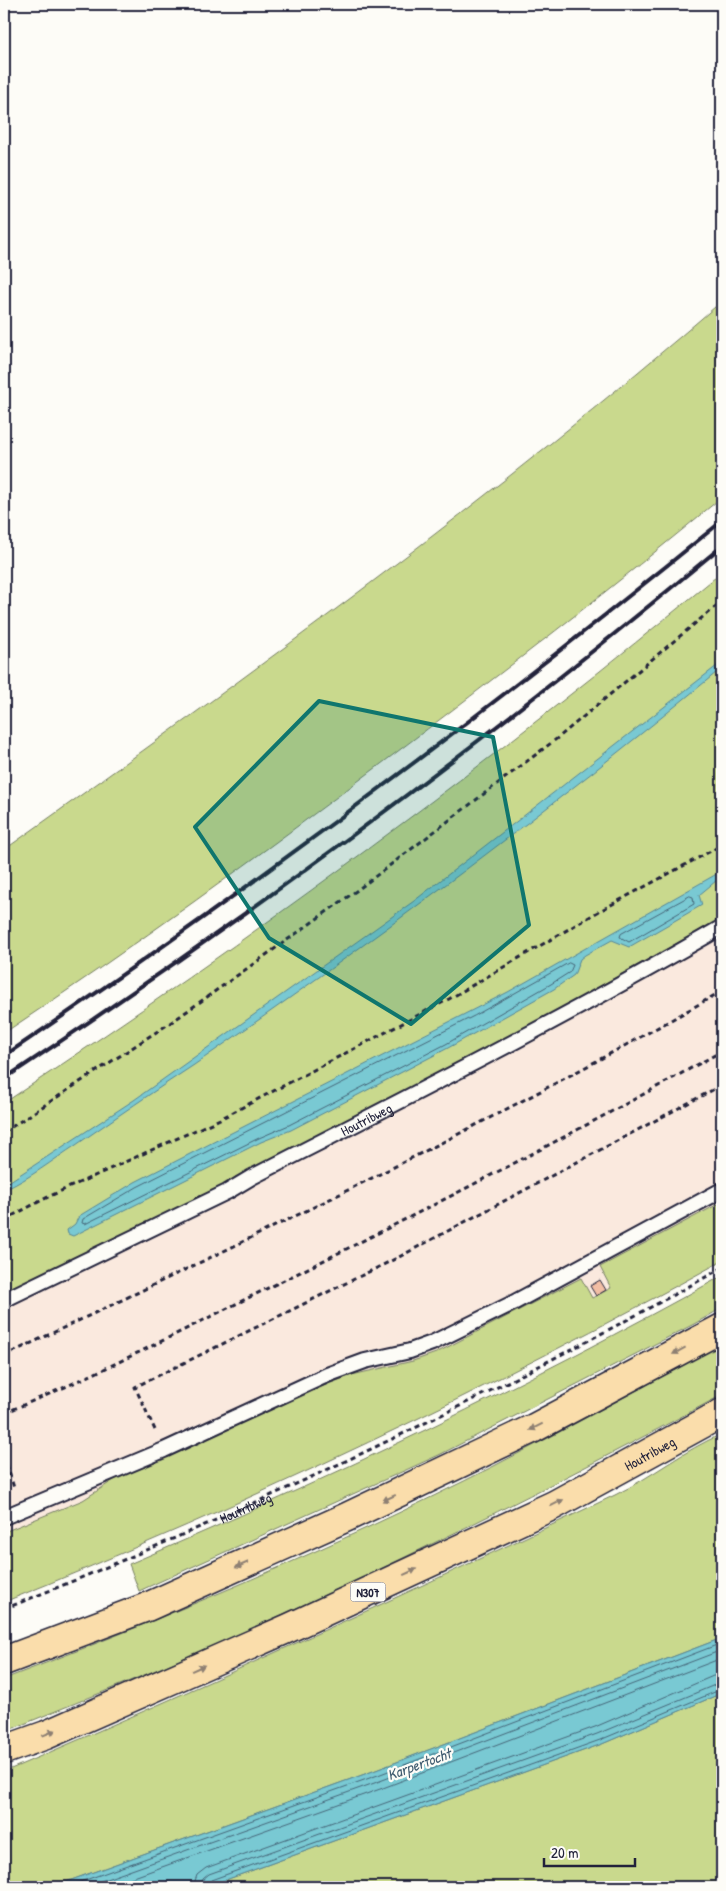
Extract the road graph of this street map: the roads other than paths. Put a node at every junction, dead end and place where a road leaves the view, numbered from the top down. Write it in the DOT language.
graph roads {
  1 [pos="722,927"];
  2 [pos="722,1190"];
  3 [pos="4,1300"];
  4 [pos="722,1328"];
  5 [pos="722,1413"];
  6 [pos="4,1517"];
  7 [pos="4,1661"];
  8 [pos="4,1750"];
  1 -- 3 [label="lane, Houtribweg"];
  2 -- 6 [label="lane"];
  4 -- 7 [label="main road, one-way"];
  8 -- 5 [label="main road, Houtribweg / N307, one-way"];
}
